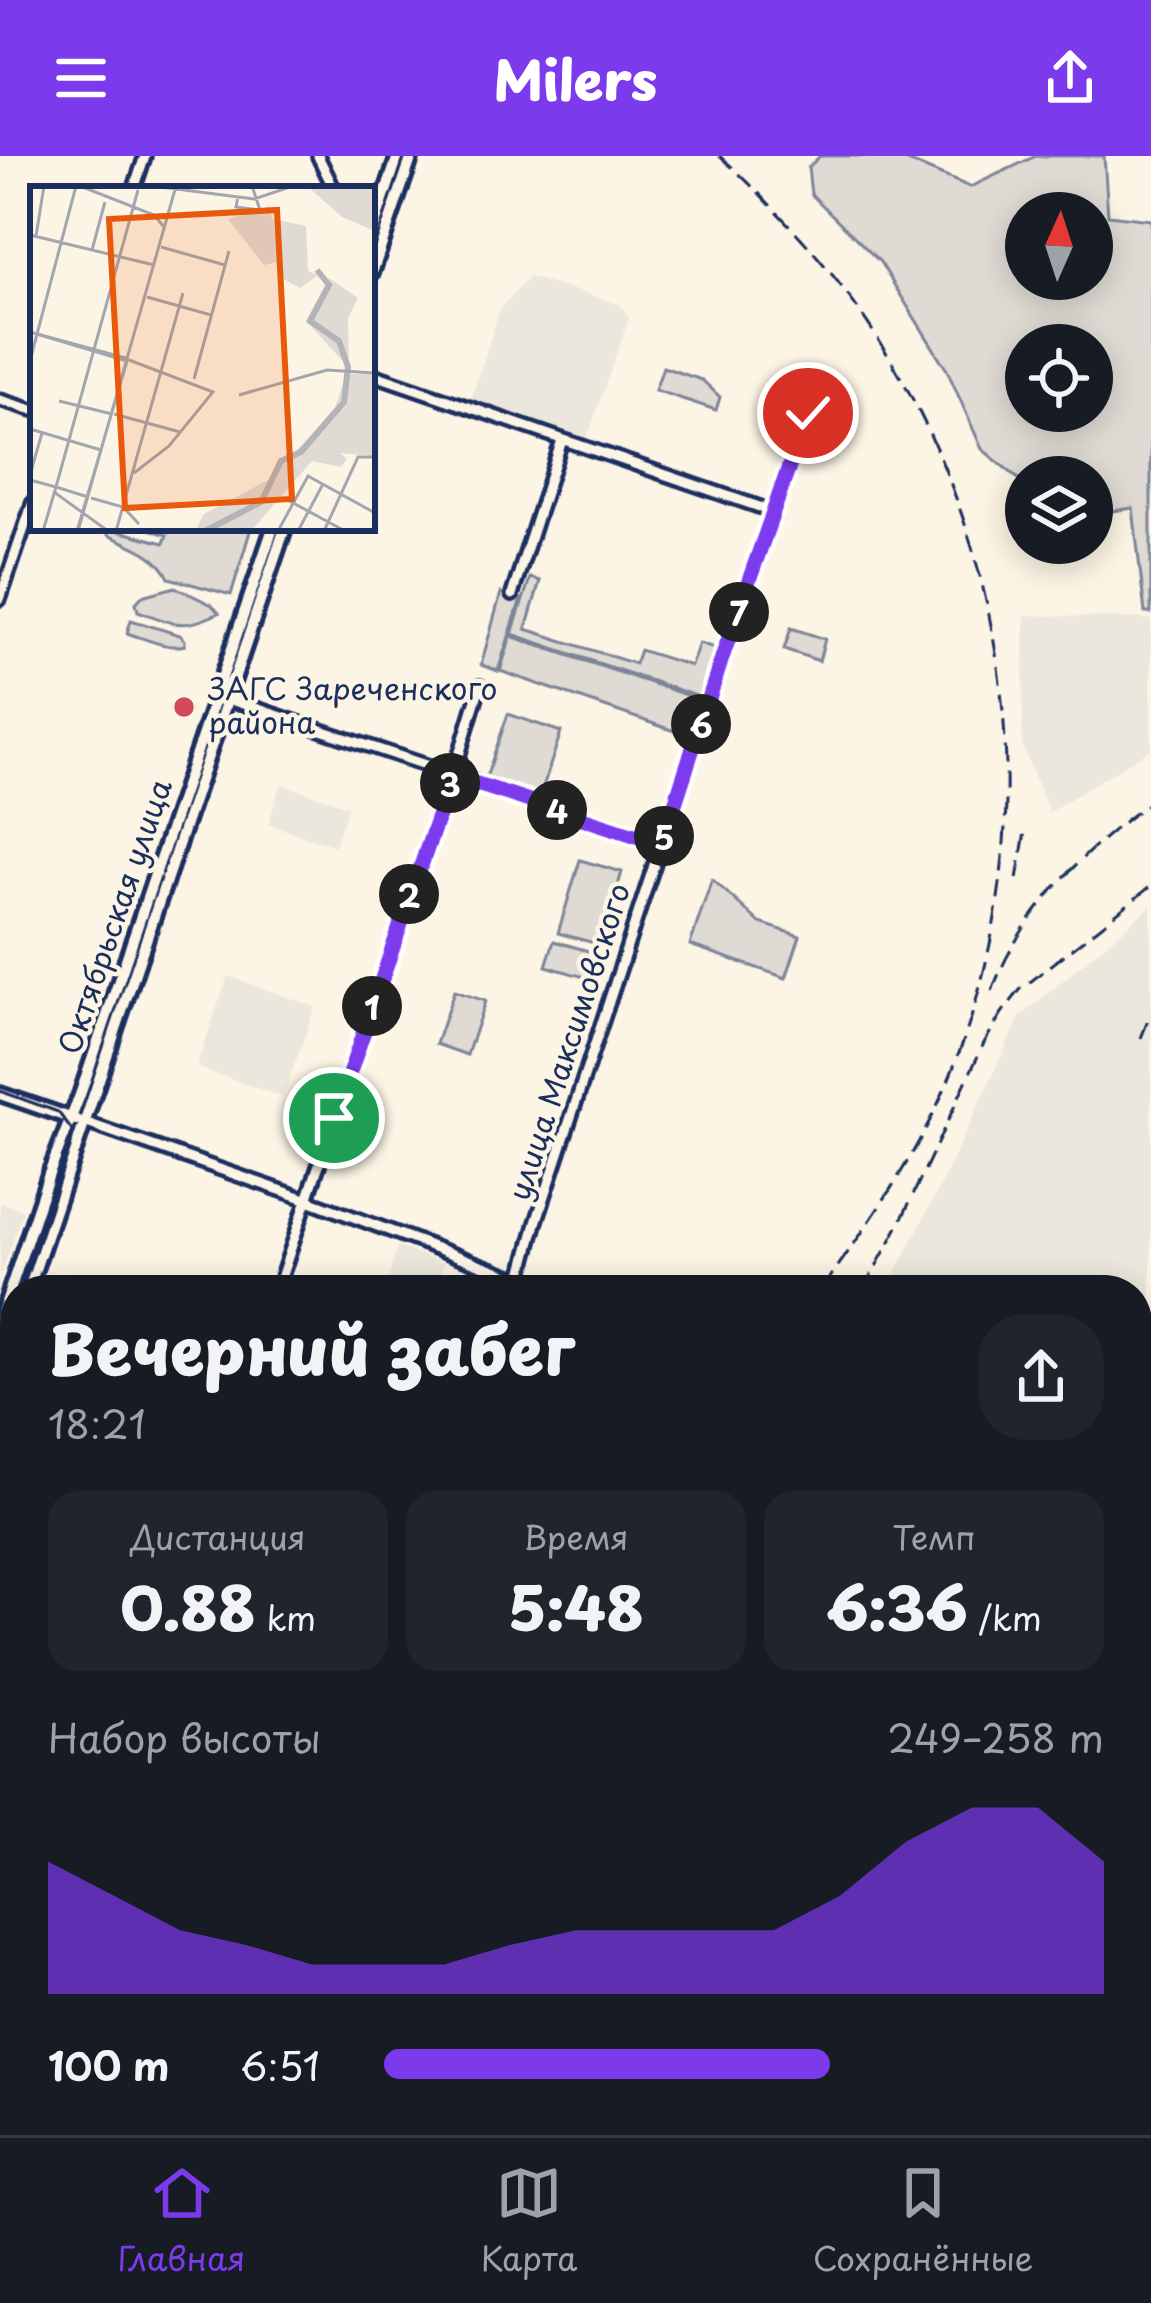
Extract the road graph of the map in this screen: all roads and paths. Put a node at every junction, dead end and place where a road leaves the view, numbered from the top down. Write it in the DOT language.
graph roads {
  1 [pos="145,156"];
  2 [pos="317,156"];
  3 [pos="398,156"];
  4 [pos="412,156"];
  5 [pos="135,186"];
  6 [pos="332,186"];
  7 [pos="388,206"];
  8 [pos="375,226"];
  9 [pos="375,260"];
  10 [pos="375,375"];
  11 [pos="0,400"];
  12 [pos="30,409"];
  13 [pos="808,413"];
  14 [pos="562,440"];
  15 [pos="30,511"];
  16 [pos="774,512"];
  17 [pos="272,531"];
  18 [pos="284,531"];
  19 [pos="512,595"];
  20 [pos="0,599"];
  21 [pos="480,686"];
  22 [pos="228,699"];
  23 [pos="452,776"];
  24 [pos="662,844"];
  25 [pos="0,1094"];
  26 [pos="78,1120"];
  27 [pos="308,1201"];
  28 [pos="15,1275"];
  29 [pos="32,1275"];
  30 [pos="282,1275"];
  31 [pos="513,1275"];
  32 [pos="522,1275"];
  1 -- 5 [label="street"];
  2 -- 6 [label="street"];
  3 -- 7 [label="main road"];
  4 -- 7 [label="main road"];
  7 -- 8 [label="main road"];
  7 -- 9 [label="main road"];
  10 -- 14 [label="street"];
  11 -- 12 [label="street"];
  13 -- 16 [label="street, улица Максимовского"];
  14 -- 16 [label="street"];
  14 -- 19 [label="street"];
  15 -- 20 [label="street"];
  16 -- 24 [label="street, улица Максимовского"];
  17 -- 26 [label="main road, Октябрьская улица"];
  18 -- 22 [label="main road, Октябрьская улица"];
  21 -- 23 [label="street"];
  22 -- 23 [label="street"];
  22 -- 26 [label="main road, Октябрьская улица"];
  23 -- 24 [label="street"];
  23 -- 27 [label="street"];
  24 -- 32 [label="street, улица Максимовского"];
  25 -- 26 [label="main road"];
  26 -- 27 [label="street"];
  26 -- 28 [label="main road, Октябрьская улица"];
  26 -- 29 [label="main road, Октябрьская улица"];
  27 -- 30 [label="street"];
  27 -- 31 [label="street"];
}
